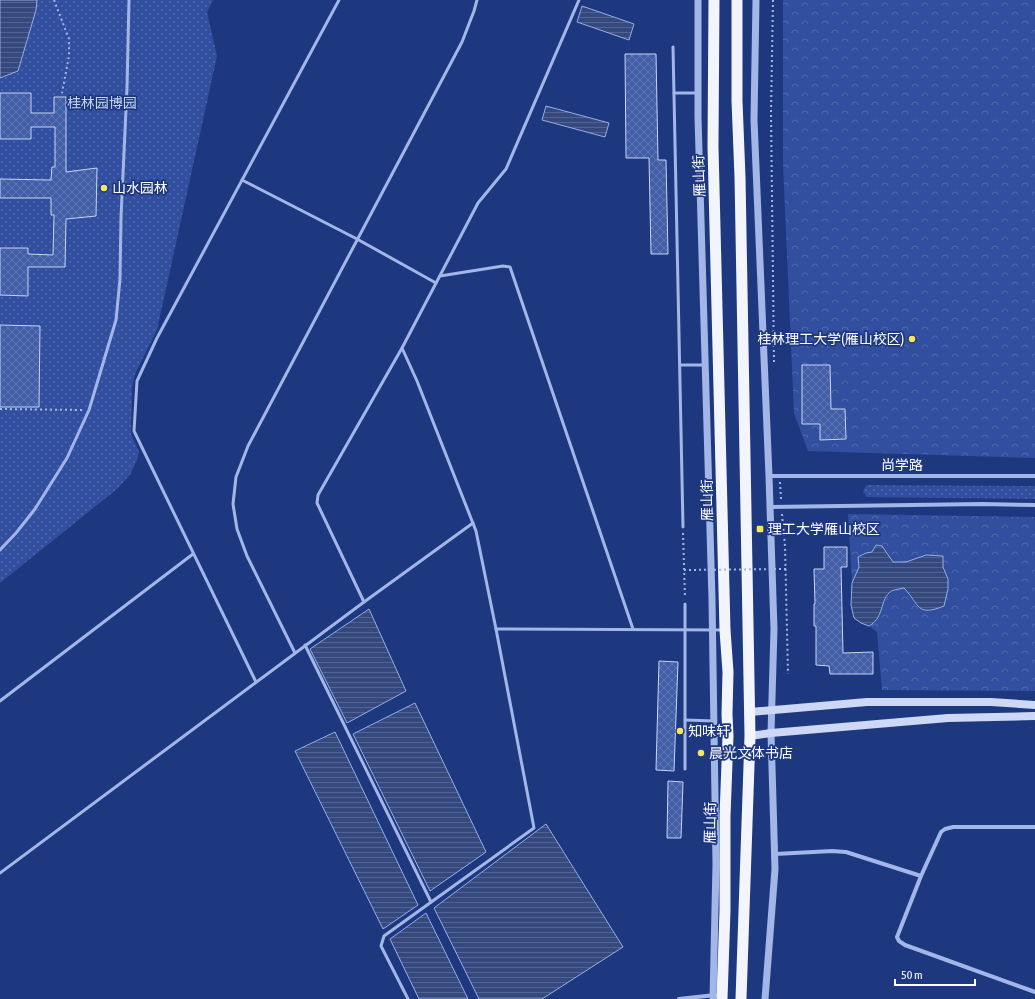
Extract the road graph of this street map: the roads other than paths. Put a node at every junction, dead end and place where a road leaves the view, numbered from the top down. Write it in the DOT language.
graph roads {
  1 [pos="129,0"];
  2 [pos="339,0"];
  3 [pos="477,0"];
  4 [pos="579,0"];
  5 [pos="698,0"];
  6 [pos="714,0"];
  7 [pos="736,0"];
  8 [pos="756,0"];
  9 [pos="673,47"];
  10 [pos="698,93"];
  11 [pos="674,94"];
  12 [pos="242,180"];
  13 [pos="357,239"];
  14 [pos="440,276"];
  15 [pos="436,283"];
  16 [pos="402,348"];
  17 [pos="680,365"];
  18 [pos="705,365"];
  19 [pos="769,476"];
  20 [pos="1035,476"];
  21 [pos="1035,505"];
  22 [pos="770,508"];
  23 [pos="473,523"];
  24 [pos="683,527"];
  25 [pos="0,550"];
  26 [pos="193,554"];
  27 [pos="364,602"];
  28 [pos="686,604"];
  29 [pos="496,629"];
  30 [pos="633,629"];
  31 [pos="686,630"];
  32 [pos="712,630"];
  33 [pos="725,630"];
  34 [pos="305,645"];
  35 [pos="295,653"];
  36 [pos="256,682"];
  37 [pos="0,701"];
  38 [pos="1035,705"];
  39 [pos="772,710"];
  40 [pos="750,712"];
  41 [pos="1035,716"];
  42 [pos="685,720"];
  43 [pos="714,721"];
  44 [pos="771,733"];
  45 [pos="750,736"];
  46 [pos="685,769"];
  47 [pos="1035,827"];
  48 [pos="775,854"];
  49 [pos="0,874"];
  50 [pos="921,876"];
  51 [pos="431,902"];
  52 [pos="1035,992"];
  53 [pos="717,997"];
  54 [pos="408,999"];
  55 [pos="679,999"];
  56 [pos="741,999"];
  57 [pos="765,999"];
  1 -- 25 [label="lane"];
  2 -- 12 [label="lane"];
  3 -- 13 [label="lane"];
  4 -- 14 [label="lane"];
  5 -- 10 [label="street"];
  6 -- 33 [label="highway, 雁山街"];
  7 -- 40 [label="highway"];
  8 -- 19 [label="street"];
  9 -- 11 [label="lane"];
  10 -- 11 [label="lane"];
  10 -- 18 [label="street"];
  11 -- 17 [label="lane"];
  12 -- 13 [label="lane"];
  12 -- 26 [label="lane"];
  13 -- 15 [label="lane"];
  13 -- 35 [label="lane"];
  14 -- 15 [label="lane"];
  14 -- 30 [label="lane"];
  15 -- 16 [label="lane"];
  16 -- 23 [label="lane"];
  16 -- 27 [label="lane"];
  17 -- 18 [label="lane"];
  17 -- 24 [label="lane"];
  18 -- 32 [label="street"];
  19 -- 20 [label="street, 尚学路"];
  19 -- 22 [label="street"];
  21 -- 22 [label="street"];
  22 -- 39 [label="street"];
  23 -- 27 [label="lane"];
  23 -- 29 [label="lane"];
  26 -- 36 [label="lane"];
  26 -- 37 [label="lane"];
  27 -- 34 [label="lane"];
  28 -- 31 [label="lane"];
  29 -- 30 [label="lane"];
  29 -- 51 [label="lane"];
  30 -- 31 [label="lane"];
  31 -- 32 [label="lane"];
  31 -- 42 [label="lane"];
  32 -- 33 [label="lane"];
  32 -- 43 [label="street"];
  33 -- 53 [label="highway, 雁山街"];
  34 -- 35 [label="lane"];
  34 -- 51 [label="lane"];
  35 -- 36 [label="lane"];
  36 -- 49 [label="lane"];
  38 -- 39 [label="main road"];
  39 -- 40 [label="main road"];
  39 -- 44 [label="street"];
  40 -- 45 [label="highway"];
  41 -- 44 [label="main road"];
  42 -- 43 [label="lane"];
  42 -- 46 [label="lane"];
  43 -- 53 [label="street"];
  44 -- 45 [label="main road"];
  44 -- 48 [label="street"];
  45 -- 56 [label="highway"];
  47 -- 50 [label="street"];
  48 -- 50 [label="street"];
  48 -- 57 [label="street"];
  50 -- 52 [label="street"];
  51 -- 54 [label="lane"];
  53 -- 55 [label="street"];
}
